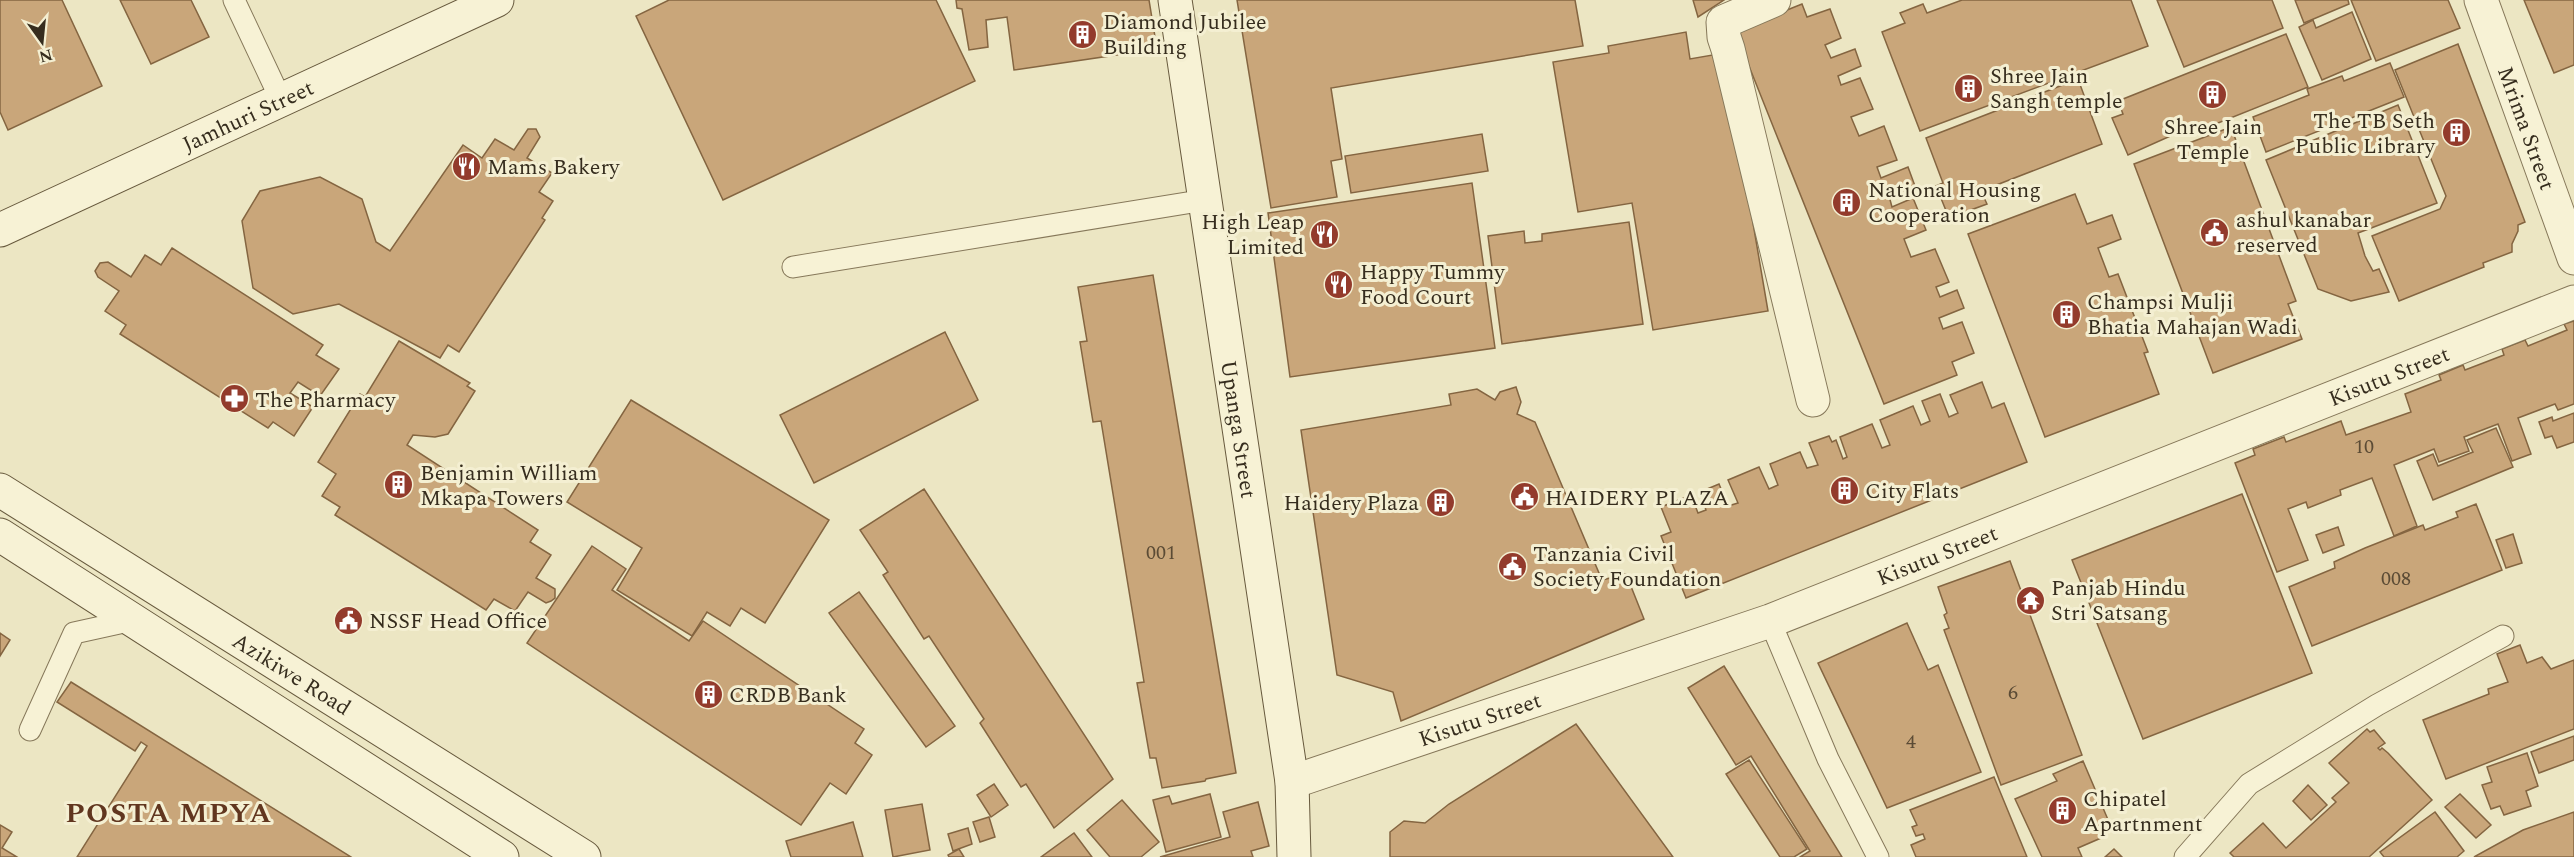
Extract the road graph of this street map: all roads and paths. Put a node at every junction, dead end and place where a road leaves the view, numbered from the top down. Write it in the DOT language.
graph roads {
  1 [pos="234,0"];
  2 [pos="497,0"];
  3 [pos="1176,0"];
  4 [pos="1774,0"];
  5 [pos="2481,0"];
  6 [pos="281,100"];
  7 [pos="1205,200"];
  8 [pos="0,230"];
  9 [pos="2574,258"];
  10 [pos="793,267"];
  11 [pos="2574,302"];
  12 [pos="1813,400"];
  13 [pos="0,490"];
  14 [pos="0,536"];
  15 [pos="132,620"];
  16 [pos="1770,621"];
  17 [pos="2503,636"];
  18 [pos="30,730"];
  19 [pos="1292,782"];
  20 [pos="502,857"];
  21 [pos="584,857"];
  22 [pos="1294,857"];
  23 [pos="1878,857"];
  24 [pos="2185,857"];
  1 -- 6 [label="lane"];
  2 -- 6 [label="street, Jamhuri Street"];
  3 -- 7 [label="street, Upanga Street"];
  4 -- 12 [label="street"];
  5 -- 9 [label="street, Mrima Street"];
  6 -- 8 [label="street, Jamhuri Street"];
  7 -- 10 [label="lane"];
  7 -- 19 [label="street, Upanga Street"];
  11 -- 16 [label="street, Kisutu Street"];
  13 -- 21 [label="street, Azikiwe Road"];
  14 -- 15 [label="street, Azikiwe Road"];
  15 -- 18 [label="lane"];
  15 -- 20 [label="street, Azikiwe Road"];
  16 -- 19 [label="street, Kisutu Street"];
  16 -- 23 [label="lane"];
  17 -- 24 [label="lane"];
  19 -- 22 [label="street, Upanga Street"];
}
